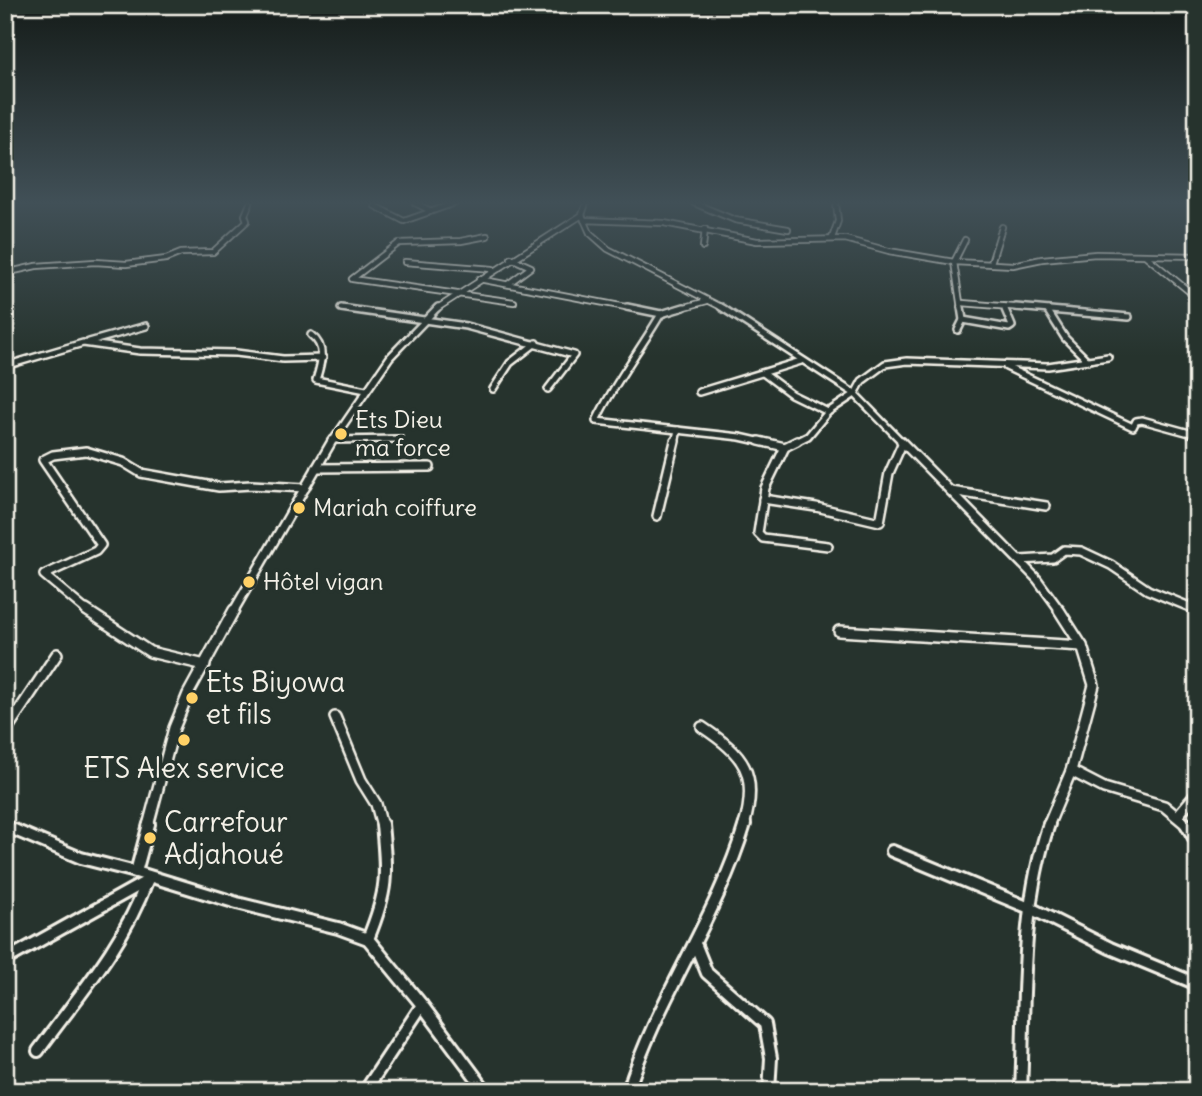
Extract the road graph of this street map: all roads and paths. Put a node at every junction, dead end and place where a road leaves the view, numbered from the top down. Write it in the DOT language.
graph roads {
  1 [pos="178,254"];
  2 [pos="384,254"];
  3 [pos="518,254"];
  4 [pos="618,254"];
  5 [pos="908,254"];
  6 [pos="958,254"];
  7 [pos="994,254"];
  8 [pos="1146,256"];
  9 [pos="1197,256"];
  10 [pos="511,258"];
  11 [pos="405,262"];
  12 [pos="954,262"];
  13 [pos="991,263"];
  14 [pos="493,270"];
  15 [pos="5,272"];
  16 [pos="478,279"];
  17 [pos="508,284"];
  18 [pos="454,294"];
  19 [pos="1197,298"];
  20 [pos="707,301"];
  21 [pos="514,302"];
  22 [pos="962,303"];
  23 [pos="1004,307"];
  24 [pos="341,308"];
  25 [pos="1048,311"];
  26 [pos="662,314"];
  27 [pos="1129,317"];
  28 [pos="425,319"];
  29 [pos="963,320"];
  30 [pos="146,326"];
  31 [pos="958,330"];
  32 [pos="311,335"];
  33 [pos="89,343"];
  34 [pos="536,343"];
  35 [pos="1108,357"];
  36 [pos="323,358"];
  37 [pos="801,361"];
  38 [pos="1088,361"];
  39 [pos="1002,365"];
  40 [pos="5,366"];
  41 [pos="764,373"];
  42 [pos="493,389"];
  43 [pos="548,389"];
  44 [pos="366,390"];
  45 [pos="699,392"];
  46 [pos="855,394"];
  47 [pos="828,412"];
  48 [pos="678,430"];
  49 [pos="1197,435"];
  50 [pos="400,439"];
  51 [pos="333,440"];
  52 [pos="902,444"];
  53 [pos="785,447"];
  54 [pos="430,467"];
  55 [pos="316,468"];
  56 [pos="304,488"];
  57 [pos="950,491"];
  58 [pos="763,499"];
  59 [pos="1046,506"];
  60 [pos="657,516"];
  61 [pos="828,546"];
  62 [pos="1020,560"];
  63 [pos="1197,610"];
  64 [pos="839,631"];
  65 [pos="1082,646"];
  66 [pos="57,654"];
  67 [pos="205,665"];
  68 [pos="335,717"];
  69 [pos="702,727"];
  70 [pos="5,732"];
  71 [pos="1071,771"];
  72 [pos="1197,793"];
  73 [pos="1179,814"];
  74 [pos="5,826"];
  75 [pos="1197,843"];
  76 [pos="892,851"];
  77 [pos="136,872"];
  78 [pos="150,879"];
  79 [pos="1032,909"];
  80 [pos="368,939"];
  81 [pos="696,945"];
  82 [pos="5,960"];
  83 [pos="1197,984"];
  84 [pos="422,1004"];
  85 [pos="38,1051"];
  86 [pos="365,1091"];
  87 [pos="486,1091"];
  88 [pos="628,1091"];
  89 [pos="769,1091"];
  90 [pos="1021,1091"];
  1 -- 15 [label="street"];
  2 -- 18 [label="street"];
  3 -- 10 [label="street"];
  4 -- 20 [label="street"];
  5 -- 12 [label="street"];
  6 -- 12 [label="street"];
  7 -- 13 [label="street"];
  8 -- 9 [label="street"];
  8 -- 13 [label="street"];
  8 -- 19 [label="street"];
  10 -- 14 [label="street"];
  10 -- 17 [label="street"];
  11 -- 14 [label="street"];
  12 -- 13 [label="street"];
  12 -- 22 [label="street"];
  14 -- 16 [label="street"];
  16 -- 17 [label="street"];
  16 -- 18 [label="street"];
  17 -- 26 [label="street"];
  18 -- 21 [label="street"];
  18 -- 28 [label="street"];
  20 -- 26 [label="street"];
  20 -- 37 [label="street"];
  22 -- 23 [label="street"];
  22 -- 29 [label="street"];
  23 -- 25 [label="street"];
  23 -- 29 [label="street"];
  24 -- 28 [label="street"];
  25 -- 27 [label="street"];
  25 -- 38 [label="street"];
  26 -- 48 [label="street"];
  28 -- 34 [label="street"];
  28 -- 44 [label="street"];
  29 -- 31 [label="street"];
  30 -- 33 [label="street"];
  32 -- 36 [label="street"];
  33 -- 36 [label="street"];
  33 -- 40 [label="street"];
  34 -- 42 [label="street"];
  34 -- 43 [label="street"];
  35 -- 38 [label="street"];
  36 -- 44 [label="street"];
  37 -- 41 [label="street"];
  37 -- 46 [label="street"];
  38 -- 39 [label="street"];
  39 -- 46 [label="street"];
  39 -- 49 [label="street"];
  41 -- 45 [label="street"];
  41 -- 47 [label="street"];
  44 -- 51 [label="street"];
  46 -- 47 [label="street"];
  46 -- 52 [label="street"];
  47 -- 53 [label="street"];
  48 -- 53 [label="street"];
  48 -- 60 [label="street"];
  50 -- 51 [label="street"];
  51 -- 55 [label="street"];
  52 -- 57 [label="street"];
  52 -- 58 [label="street"];
  53 -- 58 [label="street"];
  54 -- 55 [label="street"];
  55 -- 56 [label="street"];
  56 -- 67 [label="street"];
  56 -- 67 [label="street"];
  57 -- 59 [label="street"];
  57 -- 62 [label="street"];
  58 -- 61 [label="street"];
  62 -- 63 [label="street"];
  62 -- 65 [label="street"];
  64 -- 65 [label="street"];
  65 -- 71 [label="street"];
  66 -- 70 [label="street"];
  67 -- 77 [label="street"];
  68 -- 80 [label="street"];
  69 -- 81 [label="street"];
  71 -- 73 [label="street"];
  71 -- 79 [label="street"];
  72 -- 73 [label="street"];
  73 -- 75 [label="street"];
  74 -- 77 [label="street"];
  76 -- 79 [label="street"];
  77 -- 78 [label="street"];
  78 -- 80 [label="street"];
  78 -- 82 [label="street"];
  78 -- 85 [label="street"];
  79 -- 83 [label="street"];
  79 -- 90 [label="street"];
  80 -- 84 [label="street"];
  81 -- 88 [label="street"];
  81 -- 89 [label="street"];
  84 -- 86 [label="street"];
  84 -- 87 [label="street"];
}
